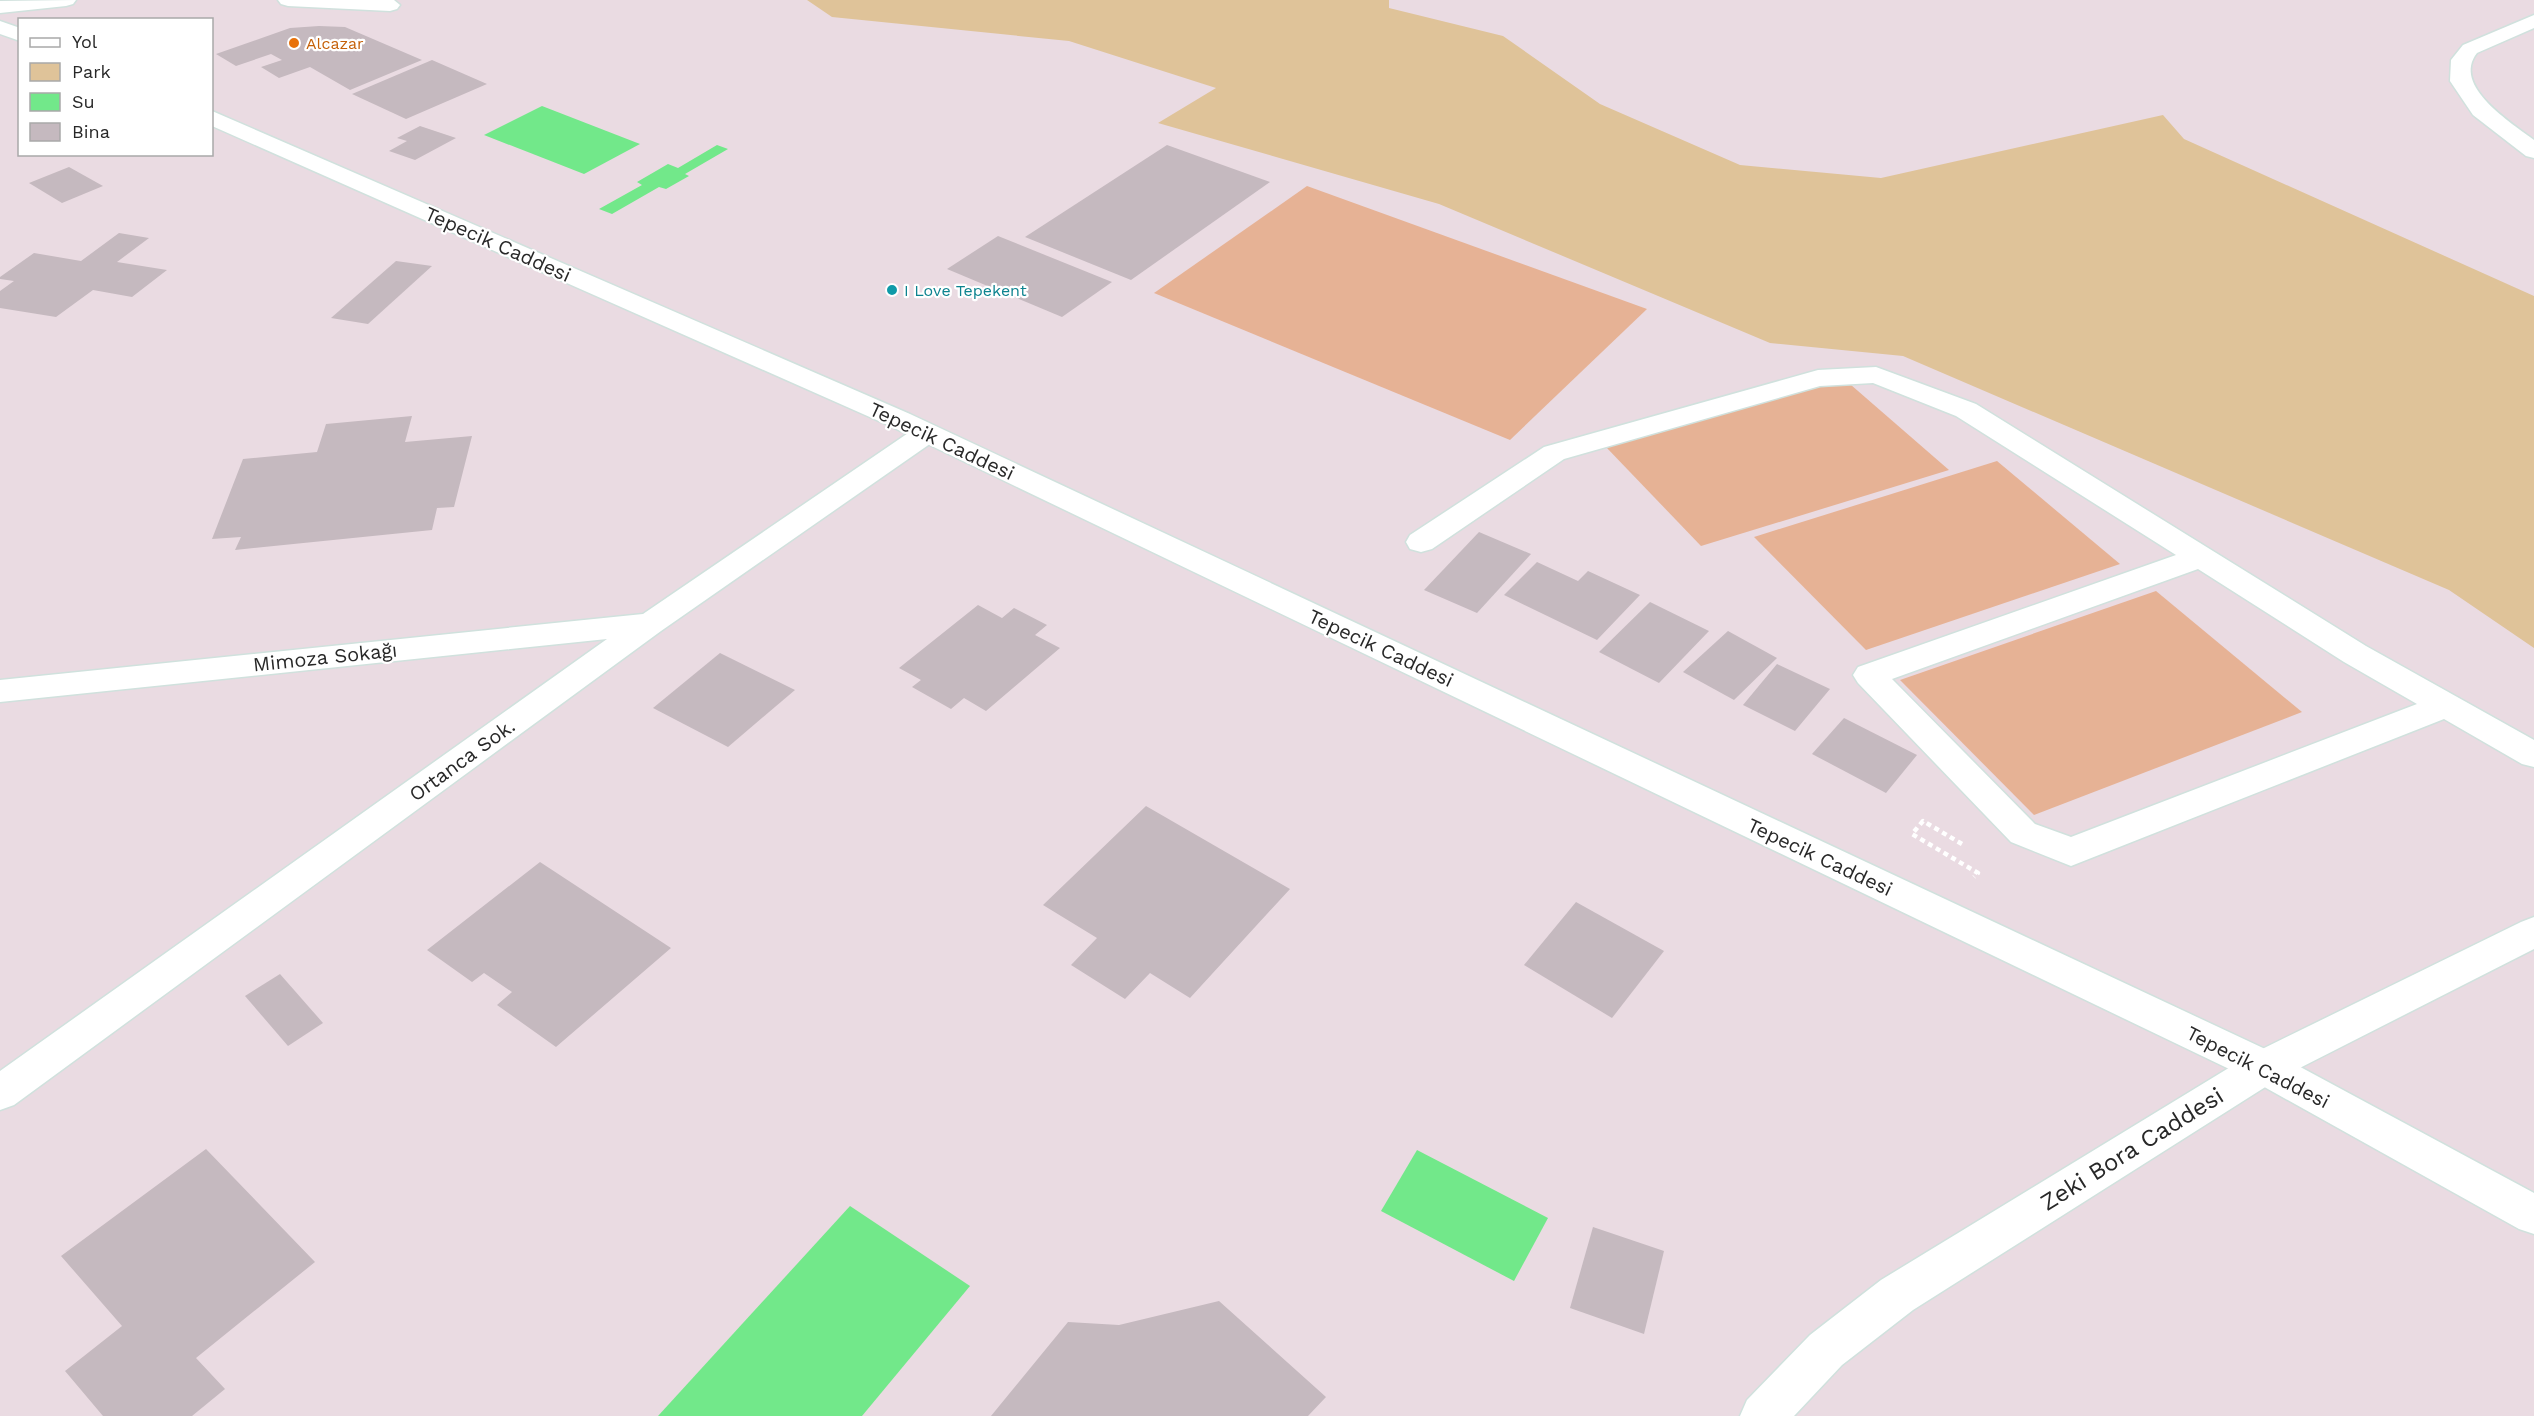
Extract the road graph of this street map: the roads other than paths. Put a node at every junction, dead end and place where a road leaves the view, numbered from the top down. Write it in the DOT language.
graph roads {
  1 [pos="66,0"];
  2 [pos="288,0"];
  3 [pos="390,5"];
  4 [pos="0,7"];
  5 [pos="2534,21"];
  6 [pos="0,27"];
  7 [pos="18,34"];
  8 [pos="213,118"];
  9 [pos="2534,151"];
  10 [pos="927,433"];
  11 [pos="1421,542"];
  12 [pos="2202,557"];
  13 [pos="650,624"];
  14 [pos="0,691"];
  15 [pos="2446,705"];
  16 [pos="2534,755"];
  17 [pos="2534,932"];
  18 [pos="2264,1067"];
  19 [pos="0,1092"];
  20 [pos="2534,1215"];
  21 [pos="1763,1416"];
  1 -- 4 [label="street"];
  2 -- 3 [label="street"];
  5 -- 9 [label="street"];
  6 -- 7 [label="street"];
  8 -- 10 [label="street, Tepecik Caddesi"];
  10 -- 13 [label="street, Ortanca Sok."];
  10 -- 18 [label="street, Tepecik Caddesi"];
  11 -- 12 [label="street"];
  12 -- 15 [label="street"];
  12 -- 15 [label="street"];
  13 -- 14 [label="street, Mimoza Sokağı"];
  13 -- 19 [label="street, Ortanca Sok."];
  15 -- 16 [label="street"];
  17 -- 18 [label="street, Zeki Bora Caddesi"];
  18 -- 20 [label="street, Tepecik Caddesi"];
  18 -- 21 [label="street, Zeki Bora Caddesi"];
}
